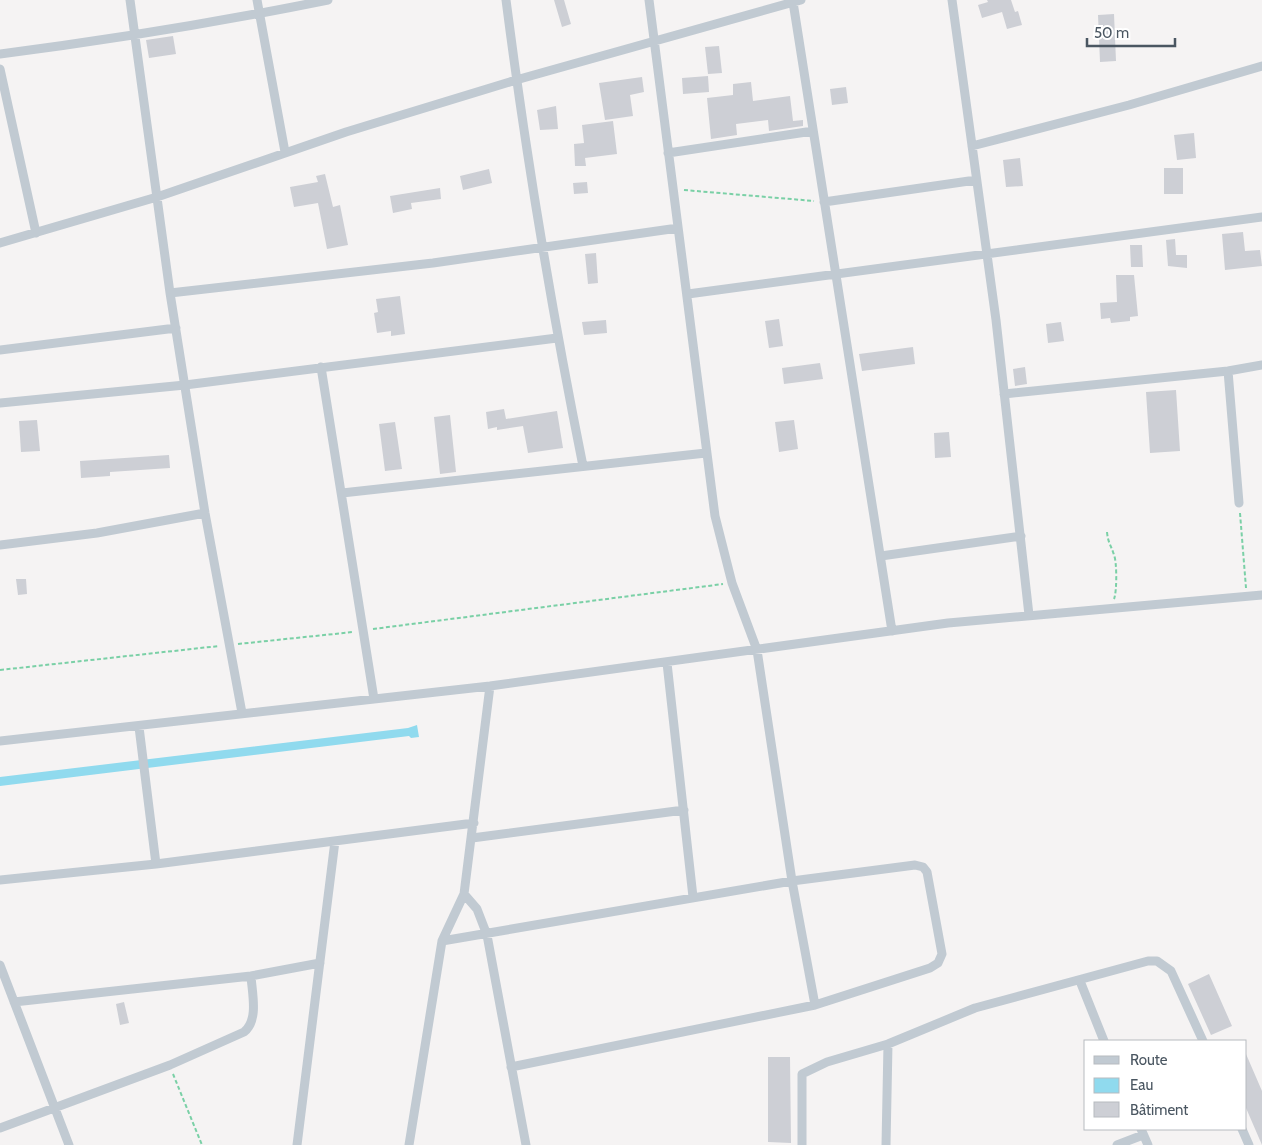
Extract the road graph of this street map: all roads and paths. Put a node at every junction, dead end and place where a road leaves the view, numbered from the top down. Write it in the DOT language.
graph roads {
  1 [pos="130,0"];
  2 [pos="257,0"];
  3 [pos="328,0"];
  4 [pos="506,0"];
  5 [pos="649,0"];
  6 [pos="952,0"];
  7 [pos="797,1"];
  8 [pos="260,14"];
  9 [pos="136,34"];
  10 [pos="656,40"];
  11 [pos="0,54"];
  12 [pos="1262,66"];
  13 [pos="0,69"];
  14 [pos="516,80"];
  15 [pos="813,131"];
  16 [pos="972,146"];
  17 [pos="285,152"];
  18 [pos="668,153"];
  19 [pos="976,180"];
  20 [pos="672,189"];
  21 [pos="157,197"];
  22 [pos="824,202"];
  23 [pos="1262,217"];
  24 [pos="678,228"];
  25 [pos="36,233"];
  26 [pos="0,243"];
  27 [pos="544,246"];
  28 [pos="987,253"];
  29 [pos="836,275"];
  30 [pos="170,294"];
  31 [pos="688,294"];
  32 [pos="176,328"];
  33 [pos="557,338"];
  34 [pos="0,350"];
  35 [pos="1262,365"];
  36 [pos="321,368"];
  37 [pos="1228,371"];
  38 [pos="184,385"];
  39 [pos="1004,394"];
  40 [pos="0,403"];
  41 [pos="706,453"];
  42 [pos="583,466"];
  43 [pos="342,493"];
  44 [pos="1239,503"];
  45 [pos="205,513"];
  46 [pos="1107,532"];
  47 [pos="1021,536"];
  48 [pos="0,546"];
  49 [pos="881,556"];
  50 [pos="732,583"];
  51 [pos="1262,595"];
  52 [pos="1246,597"];
  53 [pos="1110,608"];
  54 [pos="1029,614"];
  55 [pos="364,630"];
  56 [pos="892,631"];
  57 [pos="229,645"];
  58 [pos="757,650"];
  59 [pos="667,664"];
  60 [pos="0,670"];
  61 [pos="490,686"];
  62 [pos="374,699"];
  63 [pos="242,713"];
  64 [pos="139,727"];
  65 [pos="0,741"];
  66 [pos="684,810"];
  67 [pos="474,823"];
  68 [pos="472,838"];
  69 [pos="335,841"];
  70 [pos="156,864"];
  71 [pos="0,880"];
  72 [pos="792,881"];
  73 [pos="464,894"];
  74 [pos="693,898"];
  75 [pos="487,935"];
  76 [pos="442,941"];
  77 [pos="320,963"];
  78 [pos="0,966"];
  79 [pos="251,976"];
  80 [pos="1080,981"];
  81 [pos="14,1002"];
  82 [pos="815,1005"];
  83 [pos="1104,1040"];
  84 [pos="1202,1040"];
  85 [pos="888,1044"];
  86 [pos="170,1065"];
  87 [pos="511,1067"];
  88 [pos="54,1108"];
  89 [pos="0,1128"];
  90 [pos="1242,1130"];
  91 [pos="1142,1132"];
  92 [pos="69,1145"];
  93 [pos="202,1145"];
  94 [pos="297,1145"];
  95 [pos="409,1145"];
  96 [pos="526,1145"];
  97 [pos="802,1145"];
  98 [pos="886,1145"];
  99 [pos="1117,1145"];
  100 [pos="1148,1145"];
  101 [pos="1249,1145"];
  1 -- 9 [label="street"];
  2 -- 8 [label="street"];
  3 -- 8 [label="street"];
  4 -- 14 [label="street"];
  5 -- 10 [label="street"];
  6 -- 16 [label="street"];
  7 -- 10 [label="street"];
  7 -- 15 [label="street"];
  8 -- 9 [label="street"];
  8 -- 17 [label="street"];
  9 -- 11 [label="street"];
  9 -- 21 [label="street"];
  10 -- 14 [label="street"];
  10 -- 18 [label="street"];
  12 -- 16 [label="street"];
  13 -- 25 [label="street"];
  14 -- 17 [label="street"];
  14 -- 27 [label="street"];
  15 -- 18 [label="street"];
  15 -- 22 [label="street"];
  16 -- 19 [label="street"];
  17 -- 21 [label="street"];
  18 -- 20 [label="street"];
  19 -- 22 [label="street"];
  19 -- 28 [label="street"];
  20 -- 22 [label="path"];
  20 -- 24 [label="street"];
  21 -- 25 [label="street"];
  21 -- 30 [label="street"];
  22 -- 29 [label="street"];
  23 -- 28 [label="street"];
  24 -- 27 [label="street"];
  24 -- 31 [label="street"];
  25 -- 26 [label="street"];
  27 -- 30 [label="street"];
  27 -- 33 [label="street"];
  28 -- 29 [label="street"];
  28 -- 39 [label="street"];
  29 -- 31 [label="street"];
  29 -- 49 [label="street"];
  30 -- 32 [label="street"];
  31 -- 41 [label="street"];
  32 -- 34 [label="street"];
  32 -- 38 [label="street"];
  33 -- 36 [label="street"];
  33 -- 42 [label="street"];
  35 -- 37 [label="street"];
  36 -- 38 [label="street"];
  36 -- 43 [label="street"];
  37 -- 39 [label="street"];
  37 -- 44 [label="street"];
  38 -- 40 [label="street"];
  38 -- 45 [label="street"];
  39 -- 47 [label="street"];
  41 -- 42 [label="street"];
  41 -- 50 [label="street"];
  42 -- 43 [label="street"];
  43 -- 55 [label="street"];
  44 -- 52 [label="path"];
  45 -- 48 [label="street"];
  45 -- 57 [label="street"];
  46 -- 53 [label="path"];
  47 -- 49 [label="street"];
  47 -- 54 [label="street"];
  49 -- 56 [label="street"];
  50 -- 55 [label="path"];
  50 -- 58 [label="street"];
  51 -- 52 [label="street"];
  52 -- 53 [label="street"];
  53 -- 54 [label="street"];
  54 -- 56 [label="street"];
  55 -- 57 [label="path"];
  55 -- 62 [label="street"];
  56 -- 58 [label="street"];
  57 -- 60 [label="path"];
  57 -- 63 [label="street"];
  58 -- 59 [label="street"];
  58 -- 72 [label="street"];
  59 -- 61 [label="street"];
  59 -- 66 [label="street"];
  61 -- 62 [label="street"];
  61 -- 67 [label="street"];
  62 -- 63 [label="street"];
  63 -- 64 [label="street"];
  64 -- 65 [label="street"];
  64 -- 70 [label="street"];
  66 -- 68 [label="street"];
  66 -- 74 [label="street"];
  67 -- 68 [label="street"];
  67 -- 69 [label="street"];
  68 -- 73 [label="street"];
  69 -- 70 [label="street"];
  69 -- 77 [label="street"];
  70 -- 71 [label="street"];
  72 -- 74 [label="street"];
  72 -- 82 [label="street"];
  72 -- 82 [label="street"];
  73 -- 75 [label="street"];
  73 -- 76 [label="street"];
  74 -- 75 [label="street"];
  75 -- 76 [label="street"];
  75 -- 87 [label="street"];
  76 -- 95 [label="street"];
  77 -- 79 [label="street"];
  77 -- 94 [label="street"];
  78 -- 81 [label="street"];
  79 -- 81 [label="street"];
  79 -- 86 [label="street"];
  80 -- 83 [label="street"];
  80 -- 84 [label="street"];
  80 -- 85 [label="street"];
  81 -- 88 [label="street"];
  82 -- 87 [label="street"];
  85 -- 97 [label="street"];
  85 -- 98 [label="street"];
  86 -- 88 [label="street"];
  86 -- 93 [label="path"];
  87 -- 96 [label="street"];
  88 -- 89 [label="street"];
  88 -- 92 [label="street"];
  90 -- 101 [label="street"];
  91 -- 99 [label="street"];
  91 -- 100 [label="street"];
}
